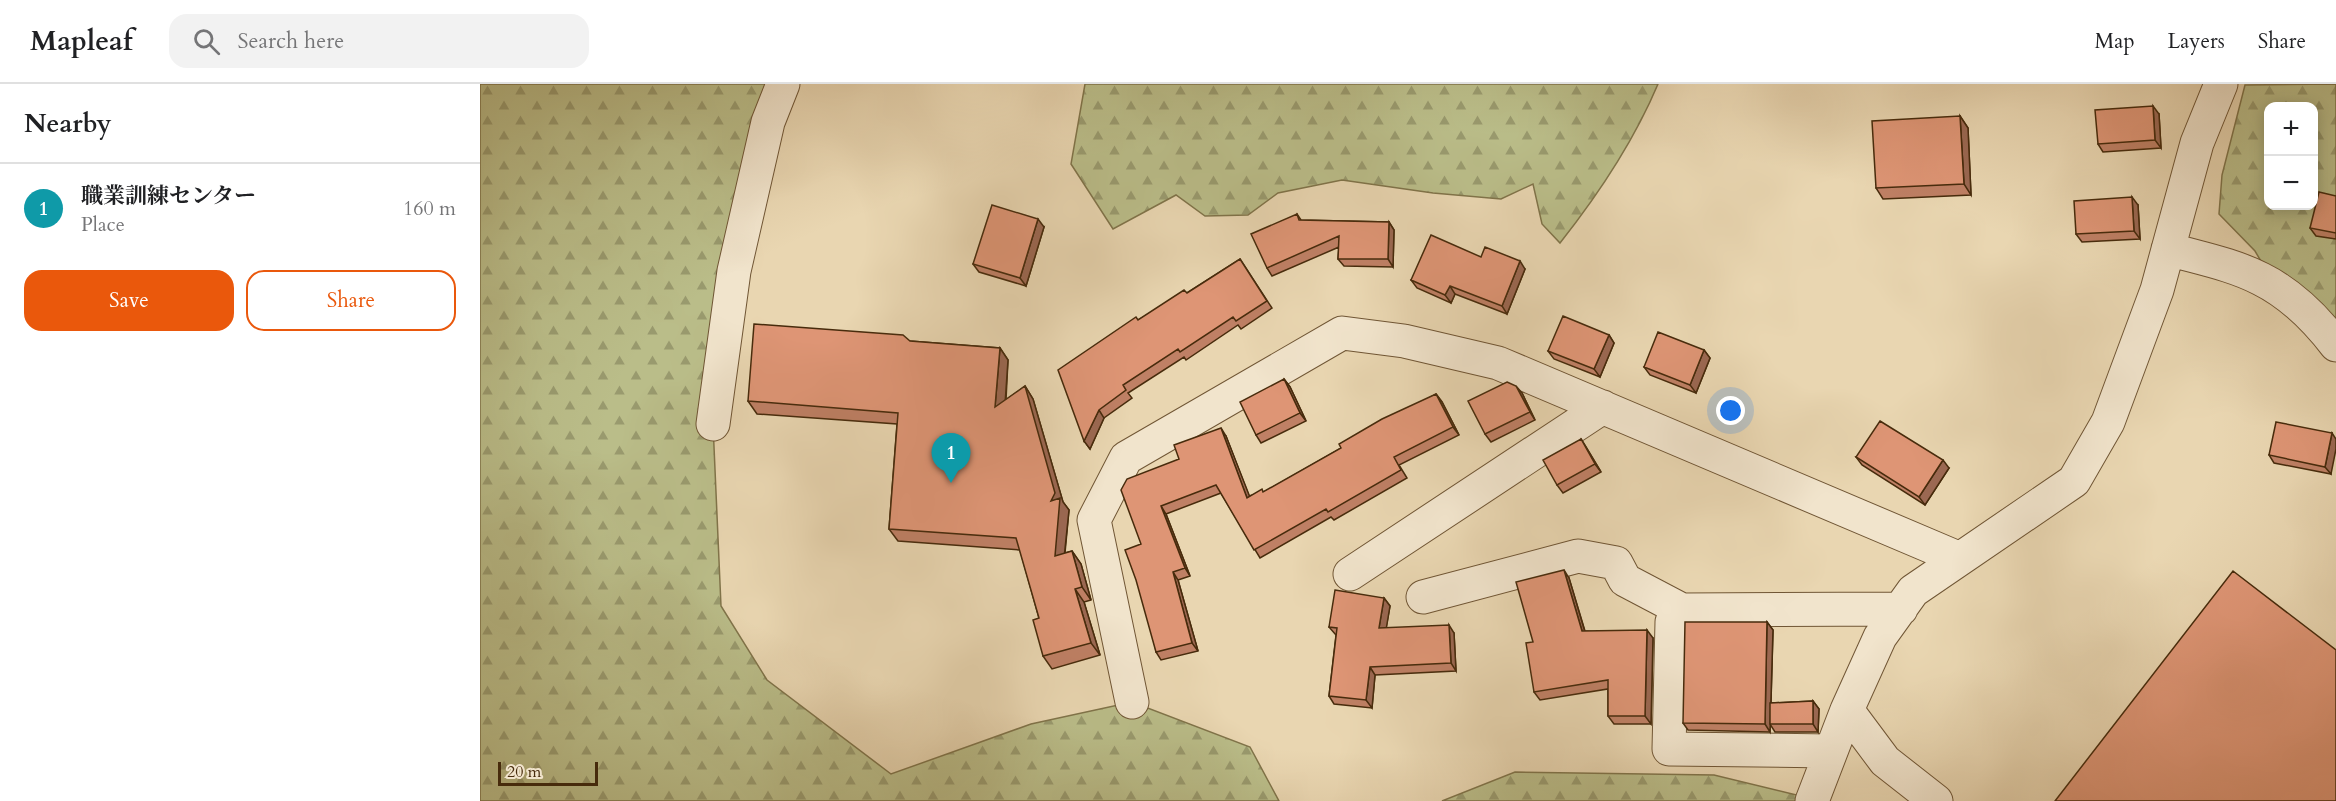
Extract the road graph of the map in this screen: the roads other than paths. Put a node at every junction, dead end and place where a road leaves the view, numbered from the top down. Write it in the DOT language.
graph roads {
  1 [pos="783,84"];
  2 [pos="2221,84"];
  3 [pos="2168,249"];
  4 [pos="2336,345"];
  5 [pos="1603,407"];
  6 [pos="713,423"];
  7 [pos="1958,558"];
  8 [pos="1350,574"];
  9 [pos="1423,597"];
  10 [pos="1900,609"];
  11 [pos="1683,610"];
  12 [pos="1132,702"];
  13 [pos="1848,710"];
  14 [pos="1831,752"];
  15 [pos="1812,801"];
  16 [pos="1936,801"];
  1 -- 6 [label="street"];
  2 -- 3 [label="street"];
  3 -- 4 [label="street"];
  3 -- 7 [label="street"];
  5 -- 7 [label="street"];
  5 -- 8 [label="street"];
  5 -- 12 [label="street"];
  7 -- 10 [label="street"];
  9 -- 11 [label="street"];
  10 -- 11 [label="street"];
  10 -- 13 [label="street"];
  11 -- 14 [label="street"];
  13 -- 14 [label="street"];
  13 -- 16 [label="street"];
  14 -- 15 [label="street"];
}
